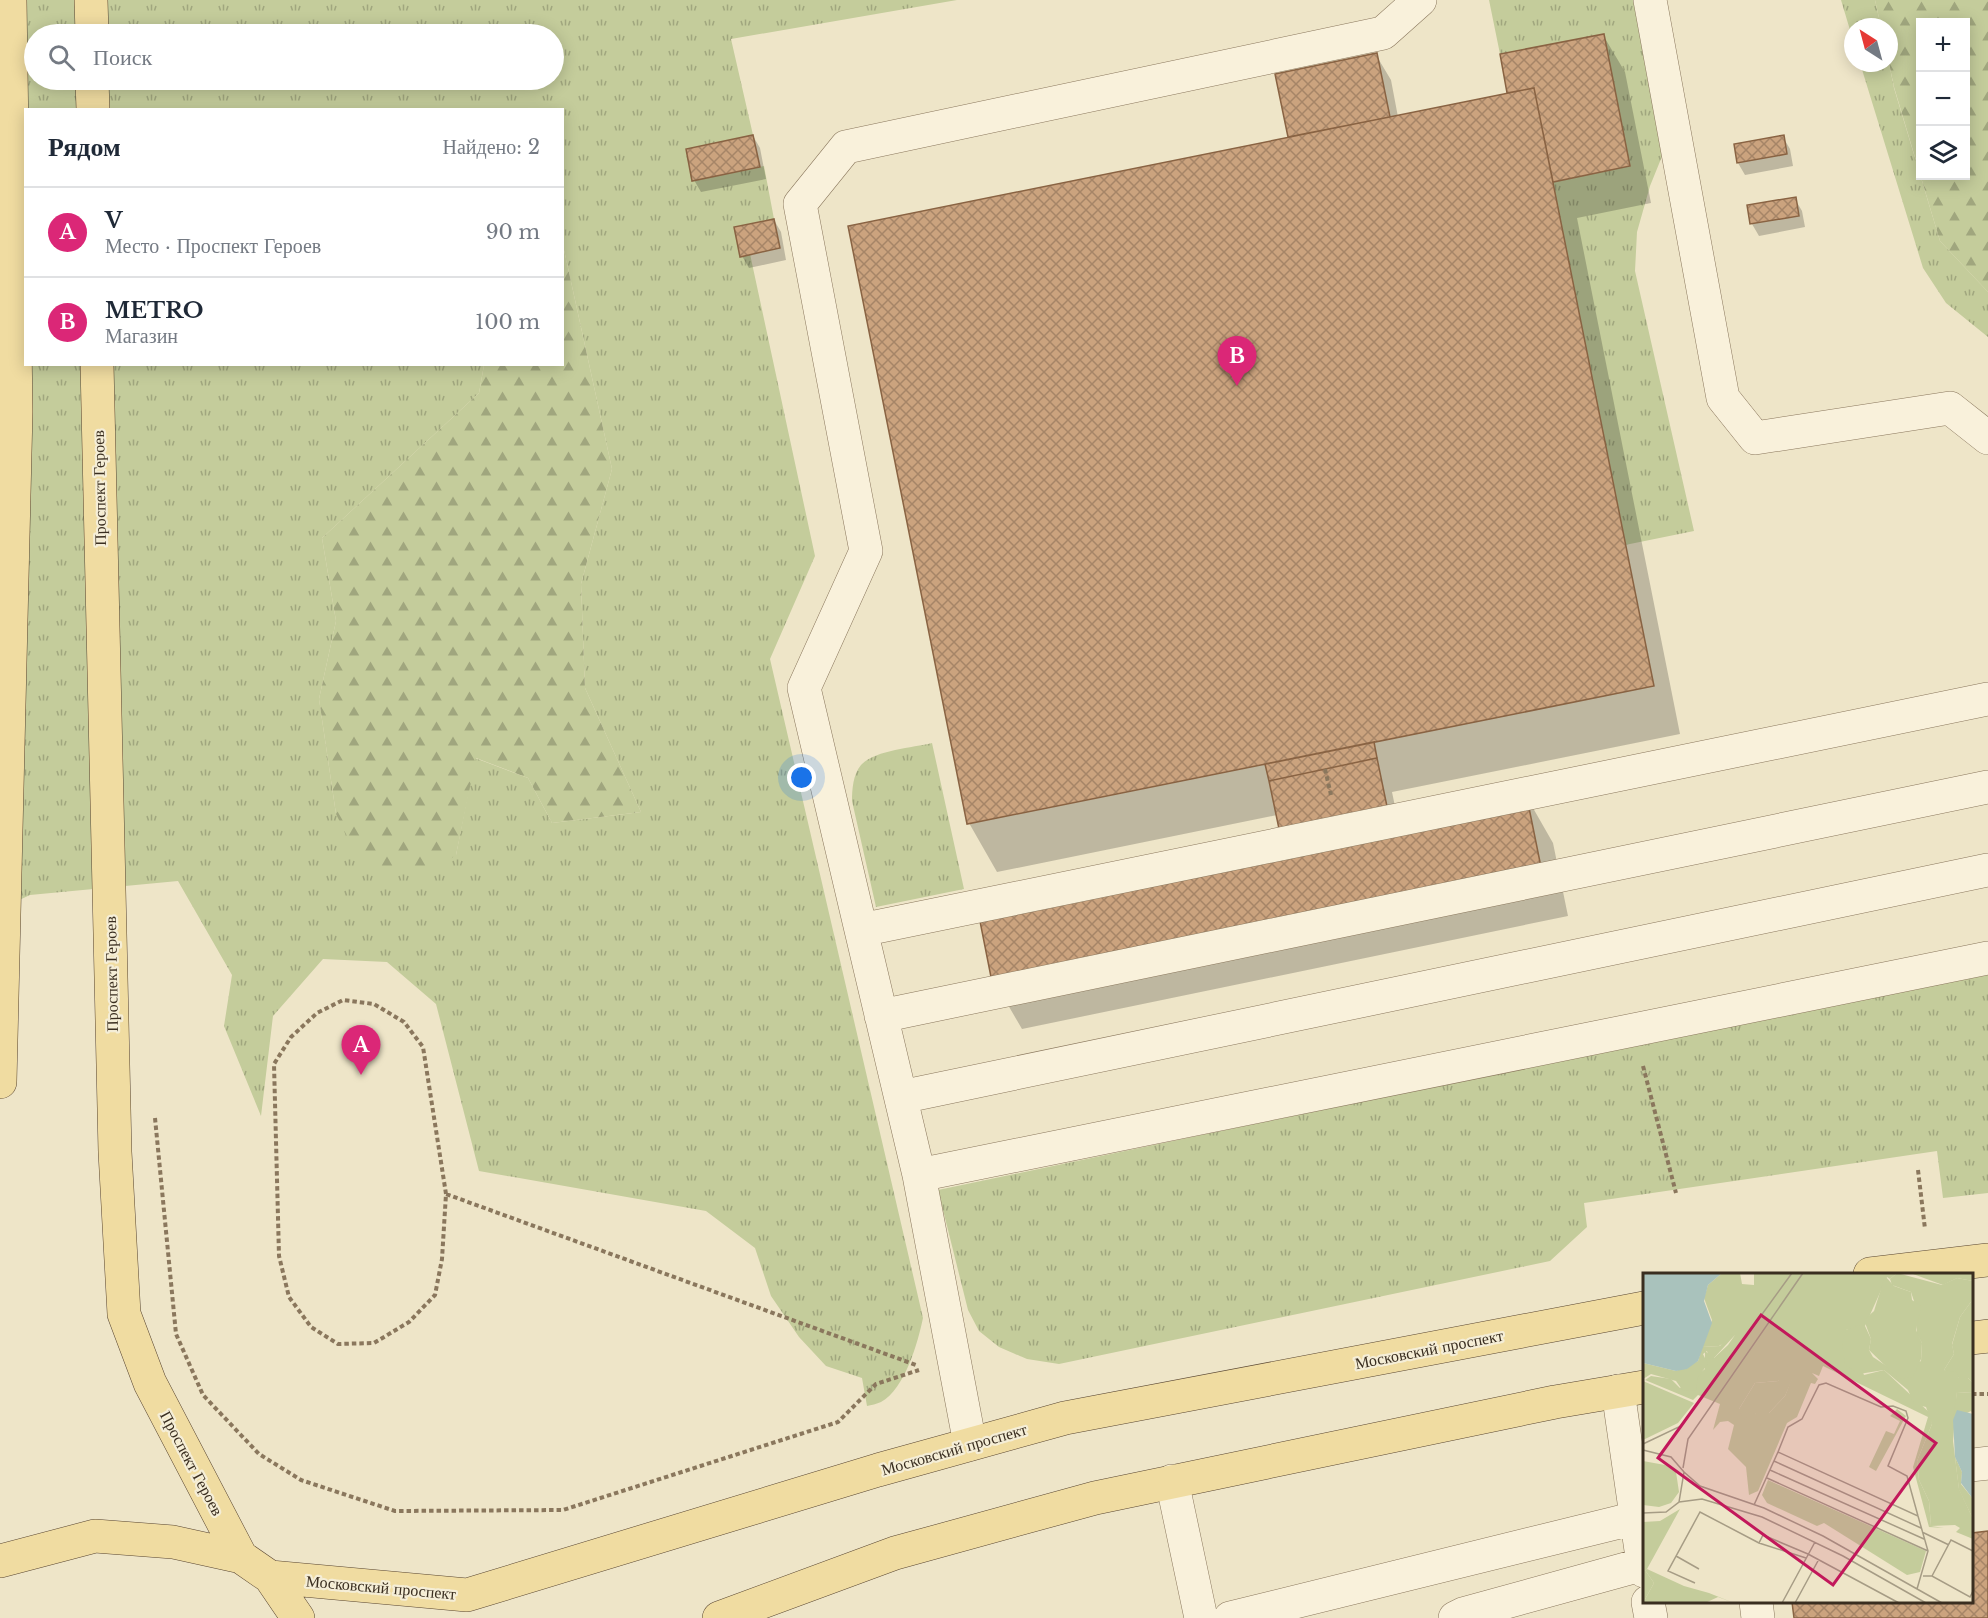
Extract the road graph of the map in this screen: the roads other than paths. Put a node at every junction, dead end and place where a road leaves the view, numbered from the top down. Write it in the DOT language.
graph roads {
  1 [pos="10,0"];
  2 [pos="91,0"];
  3 [pos="1420,0"];
  4 [pos="1650,0"];
  5 [pos="92,24"];
  6 [pos="92,90"];
  7 [pos="93,108"];
  8 [pos="97,366"];
  9 [pos="1988,438"];
  10 [pos="1988,699"];
  11 [pos="1988,787"];
  12 [pos="1988,870"];
  13 [pos="861,930"];
  14 [pos="1988,957"];
  15 [pos="881,1016"];
  16 [pos="0,1082"];
  17 [pos="900,1097"];
  18 [pos="919,1175"];
  19 [pos="1988,1260"];
  20 [pos="1883,1273"];
  21 [pos="1643,1308"];
  22 [pos="1988,1336"];
  23 [pos="1973,1338"];
  24 [pos="1631,1389"];
  25 [pos="970,1444"];
  26 [pos="1988,1463"];
  27 [pos="1973,1465"];
  28 [pos="1172,1482"];
  29 [pos="1641,1516"];
  30 [pos="1643,1551"];
  31 [pos="241,1557"];
  32 [pos="0,1561"];
  33 [pos="1643,1568"];
  34 [pos="270,1577"];
  35 [pos="1648,1603"];
  36 [pos="1756,1603"];
  37 [pos="298,1618"];
  38 [pos="719,1618"];
  39 [pos="1201,1618"];
  40 [pos="1230,1618"];
  41 [pos="1455,1618"];
  42 [pos="1651,1618"];
  43 [pos="1758,1618"];
  1 -- 16 [label="main road"];
  2 -- 5 [label="main road"];
  3 -- 13 [label="lane"];
  4 -- 9 [label="lane"];
  6 -- 7 [label="main road"];
  8 -- 31 [label="main road, Проспект Героев"];
  10 -- 13 [label="lane"];
  11 -- 15 [label="lane"];
  12 -- 17 [label="lane"];
  13 -- 15 [label="lane"];
  14 -- 18 [label="lane"];
  15 -- 17 [label="lane"];
  17 -- 18 [label="lane"];
  18 -- 25 [label="lane"];
  19 -- 20 [label="main road"];
  21 -- 25 [label="main road, Московский проспект"];
  22 -- 23 [label="main road"];
  24 -- 28 [label="main road"];
  24 -- 29 [label="lane"];
  25 -- 34 [label="main road, Московский проспект"];
  26 -- 27 [label="lane"];
  28 -- 38 [label="main road"];
  28 -- 39 [label="lane"];
  29 -- 30 [label="lane"];
  29 -- 40 [label="lane"];
  31 -- 32 [label="main road"];
  31 -- 34 [label="main road"];
  33 -- 41 [label="lane"];
  34 -- 37 [label="main road"];
  35 -- 42 [label="lane"];
  36 -- 43 [label="lane"];
}
